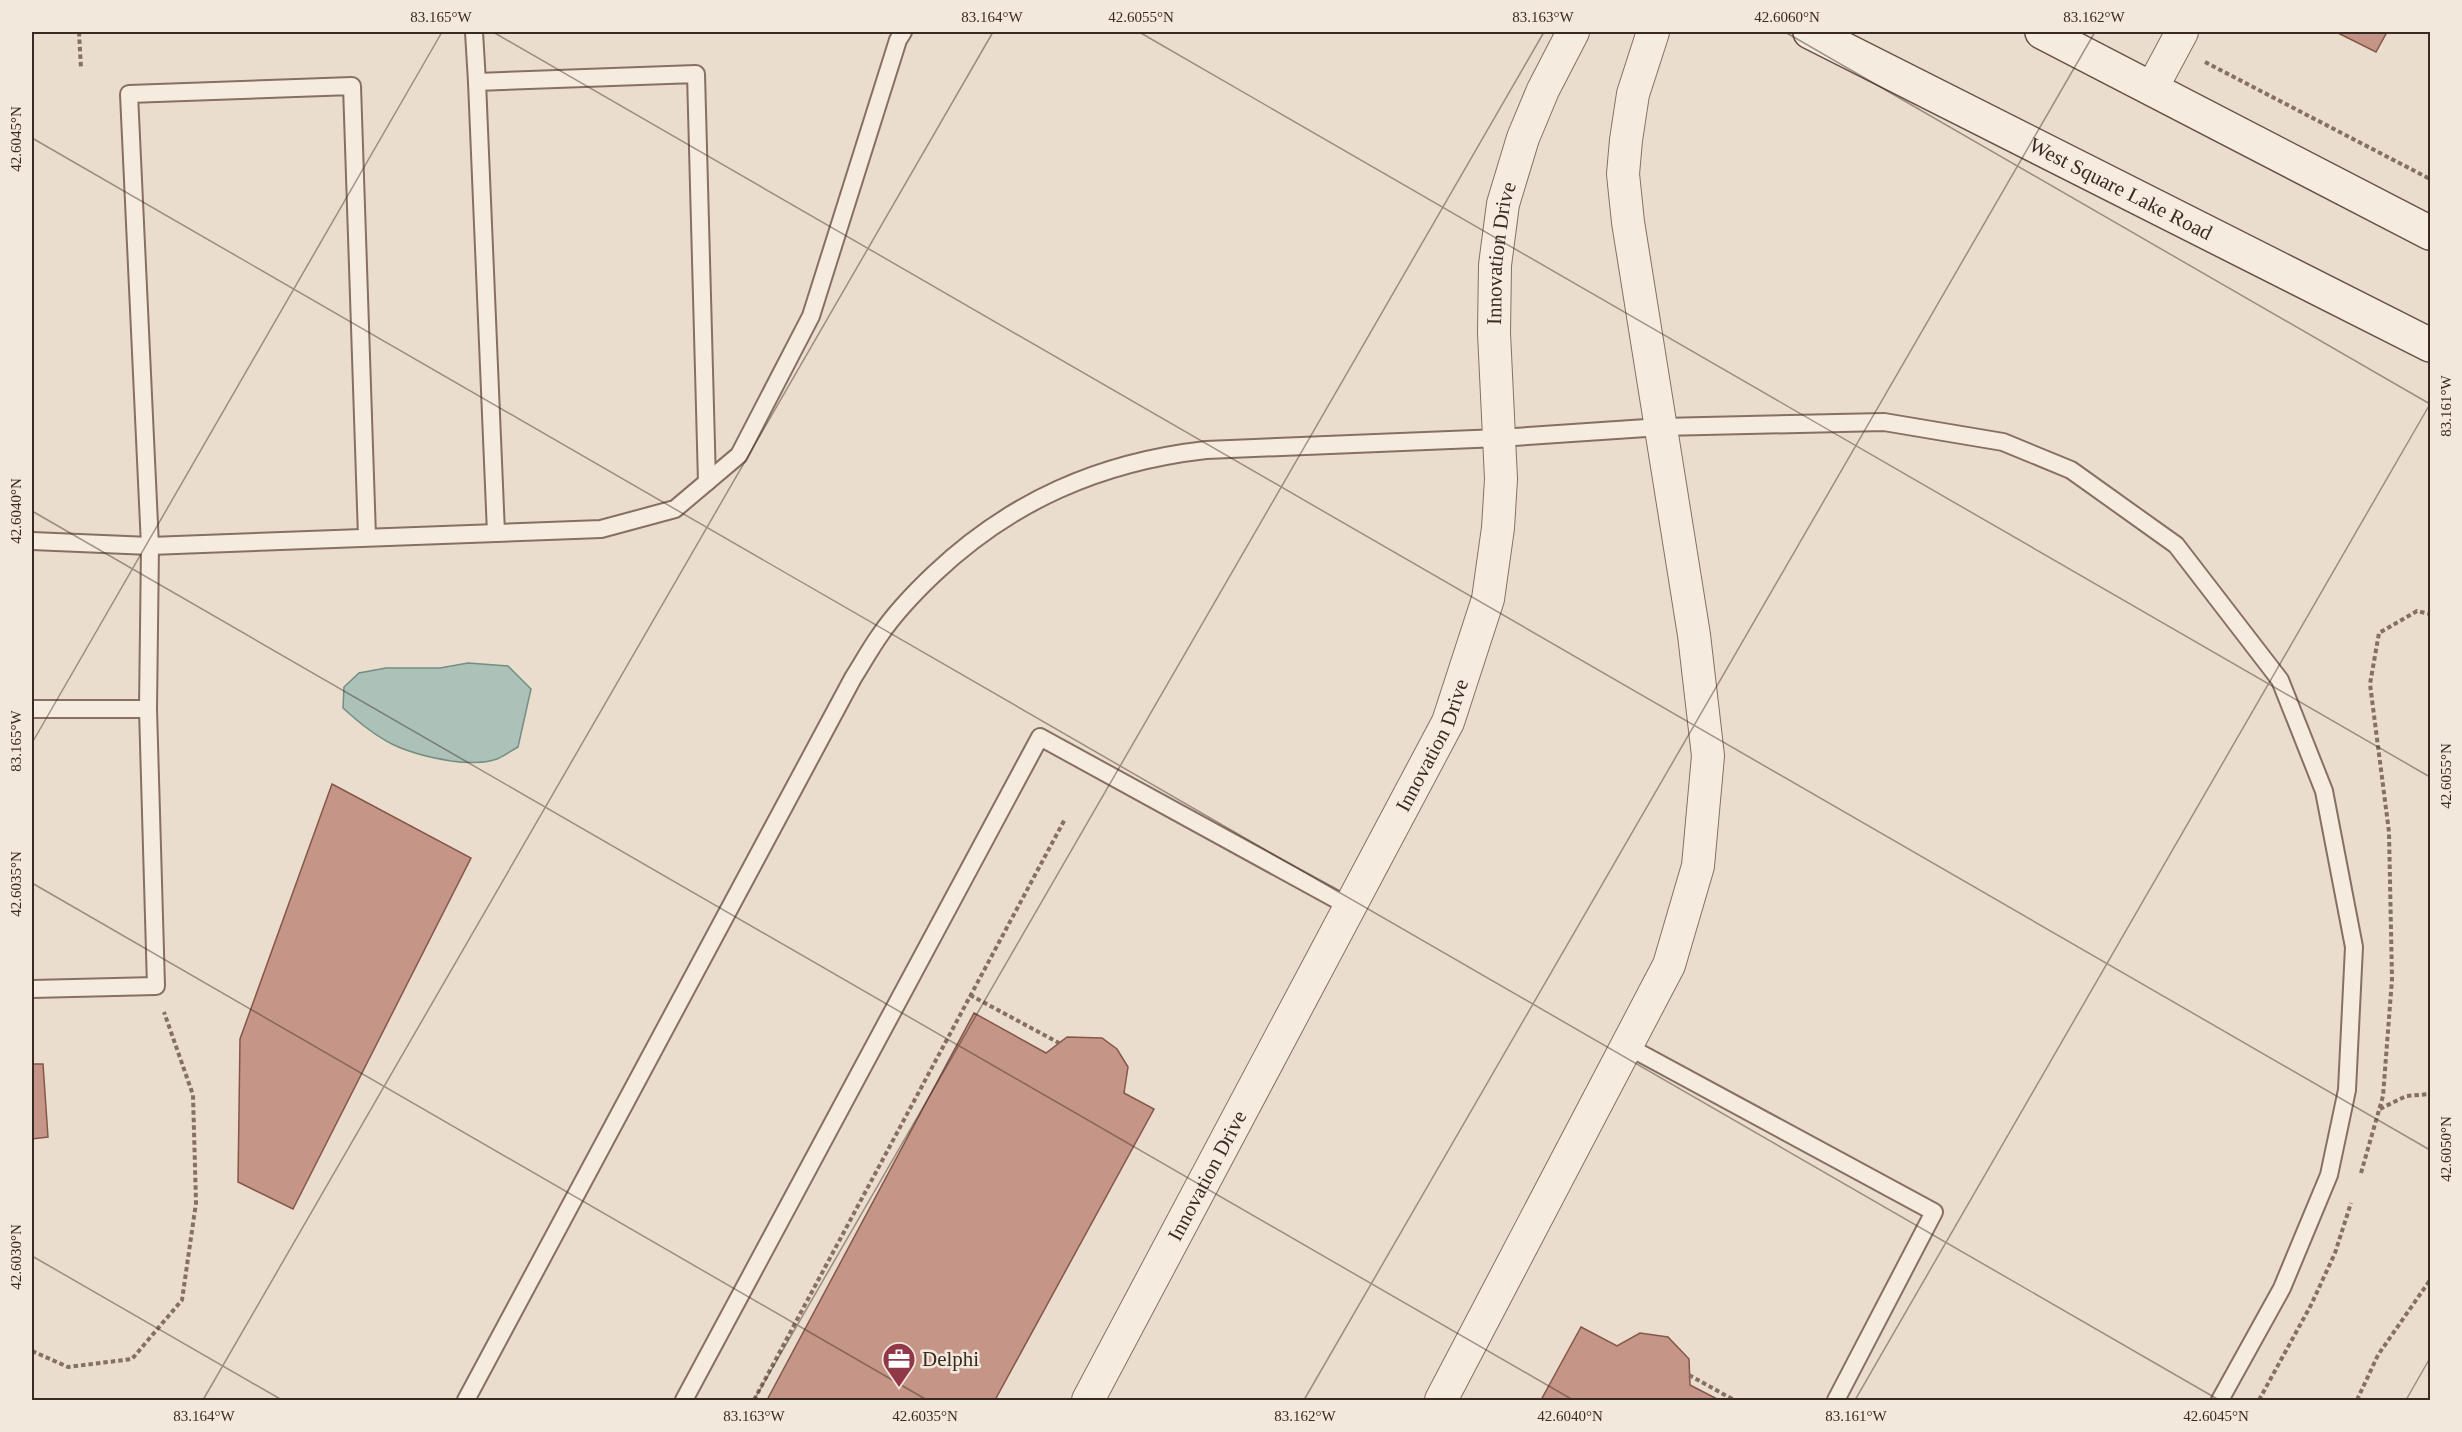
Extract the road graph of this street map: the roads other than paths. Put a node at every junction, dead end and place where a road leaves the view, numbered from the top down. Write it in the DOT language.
graph roads {
  1 [pos="474,32"];
  2 [pos="903,32"];
  3 [pos="1573,32"];
  4 [pos="1653,32"];
  5 [pos="1810,32"];
  6 [pos="2042,32"];
  7 [pos="2182,32"];
  8 [pos="477,82"];
  9 [pos="2152,88"];
  10 [pos="2430,233"];
  11 [pos="2430,345"];
  12 [pos="1661,427"];
  13 [pos="1499,438"];
  14 [pos="707,482"];
  15 [pos="496,533"];
  16 [pos="367,537"];
  17 [pos="32,541"];
  18 [pos="150,546"];
  19 [pos="148,708"];
  20 [pos="32,709"];
  21 [pos="1350,907"];
  22 [pos="32,989"];
  23 [pos="1627,1046"];
  24 [pos="466,1401"];
  25 [pos="684,1401"];
  26 [pos="1089,1401"];
  27 [pos="1440,1401"];
  28 [pos="1836,1401"];
  29 [pos="2220,1401"];
  1 -- 8 [label="lane"];
  2 -- 14 [label="lane"];
  3 -- 13 [label="street, Innovation Drive"];
  4 -- 12 [label="street"];
  5 -- 11 [label="main road, West Square Lake Road"];
  6 -- 9 [label="main road"];
  7 -- 9 [label="street"];
  8 -- 14 [label="lane"];
  8 -- 15 [label="lane"];
  9 -- 10 [label="main road"];
  12 -- 13 [label="lane"];
  12 -- 23 [label="street"];
  12 -- 29 [label="lane"];
  13 -- 21 [label="street, Innovation Drive"];
  13 -- 24 [label="lane"];
  14 -- 15 [label="lane"];
  15 -- 16 [label="lane"];
  16 -- 18 [label="lane"];
  16 -- 18 [label="lane"];
  17 -- 18 [label="lane"];
  18 -- 19 [label="lane"];
  19 -- 20 [label="lane"];
  19 -- 22 [label="lane"];
  21 -- 25 [label="lane"];
  21 -- 26 [label="street, Innovation Drive"];
  23 -- 27 [label="street"];
  23 -- 28 [label="lane"];
}
